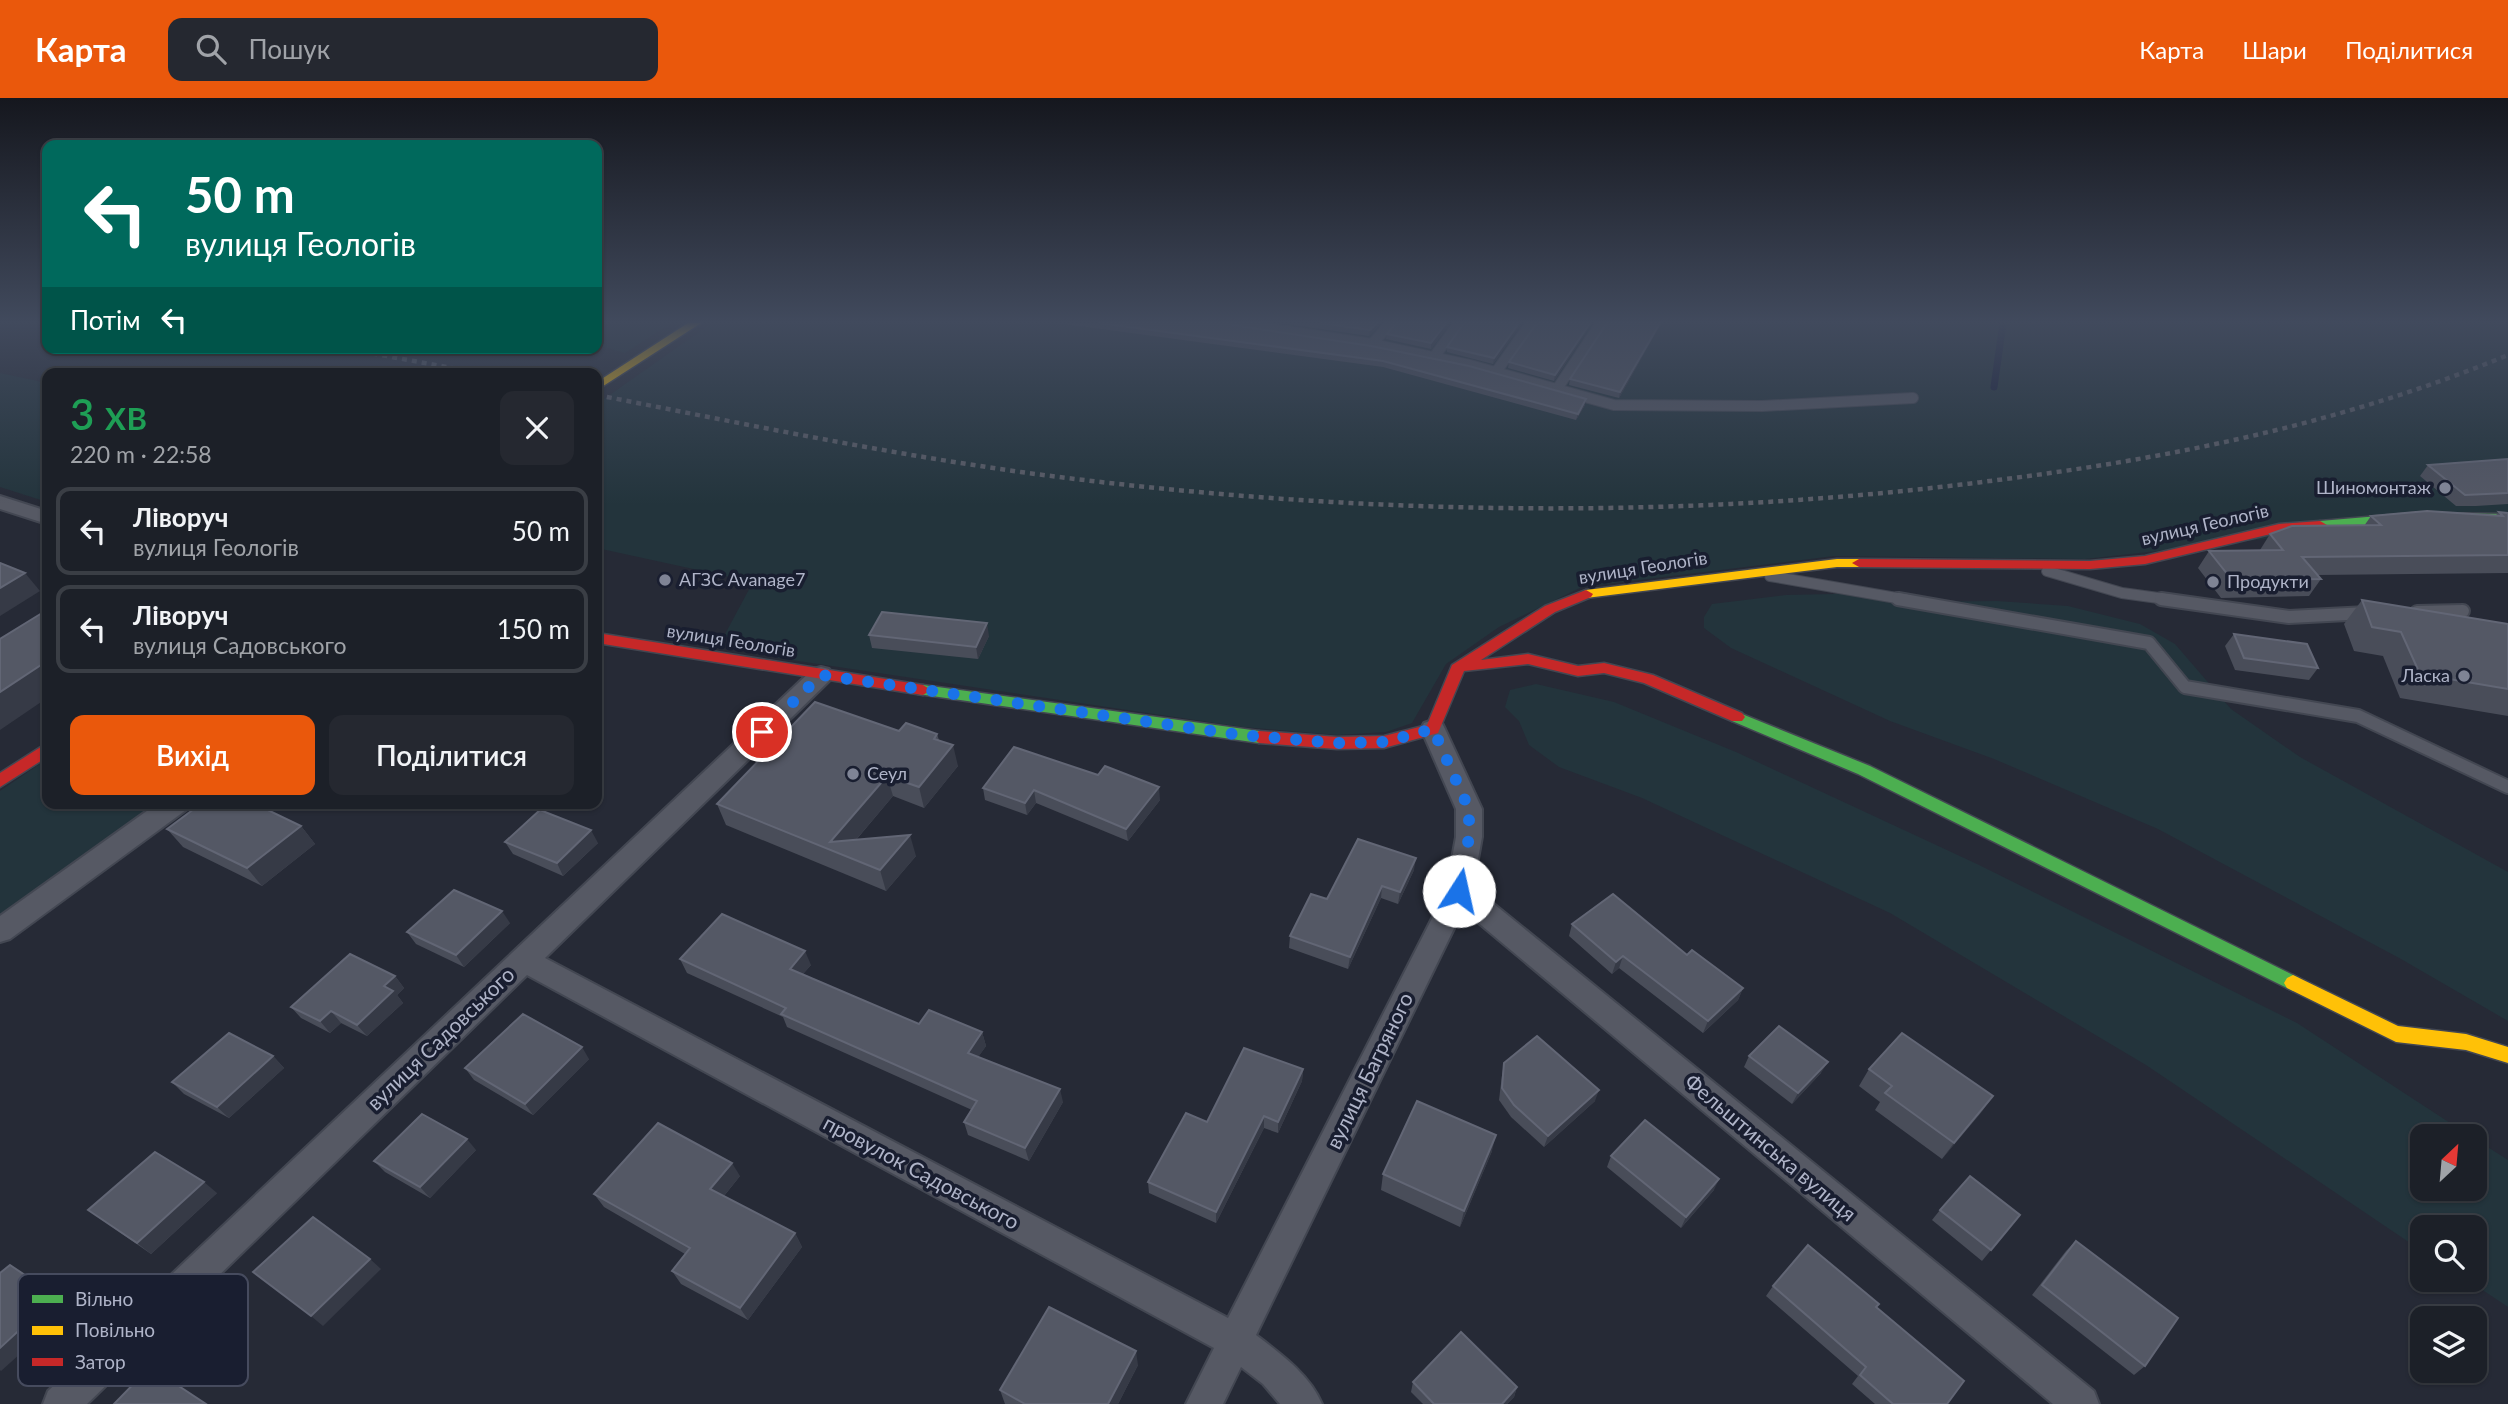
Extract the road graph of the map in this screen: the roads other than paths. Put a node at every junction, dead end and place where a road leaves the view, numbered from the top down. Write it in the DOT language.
graph roads {
  1 [pos="1539,384"];
  2 [pos="1560,384"];
  3 [pos="1557,389"];
  4 [pos="1913,398"];
  5 [pos="0,502"];
  6 [pos="42,516"];
  7 [pos="2508,518"];
  8 [pos="2030,566"];
  9 [pos="1749,572"];
  10 [pos="2463,611"];
  11 [pos="2384,612"];
  12 [pos="2410,612"];
  13 [pos="602,639"];
  14 [pos="1457,668"];
  15 [pos="821,675"];
  16 [pos="1433,729"];
  17 [pos="42,752"];
  18 [pos="0,781"];
  19 [pos="2508,788"];
  20 [pos="169,809"];
  21 [pos="1459,891"];
  22 [pos="0,931"];
  23 [pos="524,960"];
  24 [pos="2508,1055"];
  25 [pos="197,1274"];
  26 [pos="1236,1341"];
  27 [pos="80,1386"];
  28 [pos="61,1404"];
  29 [pos="1203,1404"];
  30 [pos="1304,1404"];
  31 [pos="2081,1404"];
  1 -- 3 [label="lane"];
  2 -- 3 [label="lane"];
  3 -- 4 [label="lane"];
  5 -- 6 [label="street"];
  7 -- 8 [label="street, вулиця Геологів"];
  8 -- 9 [label="street, вулиця Геологів"];
  8 -- 11 [label="lane"];
  9 -- 14 [label="street, вулиця Геологів"];
  9 -- 19 [label="lane"];
  10 -- 12 [label="lane"];
  13 -- 15 [label="street, вулиця Геологів"];
  14 -- 16 [label="street"];
  14 -- 24 [label="street"];
  15 -- 16 [label="street, вулиця Геологів"];
  15 -- 23 [label="street, вулиця Садовського"];
  16 -- 21 [label="street, вулиця Багряного"];
  17 -- 18 [label="street"];
  20 -- 22 [label="street"];
  21 -- 26 [label="street, вулиця Багряного"];
  21 -- 31 [label="street, Фельштинська вулиця"];
  23 -- 25 [label="street, вулиця Садовського"];
  23 -- 26 [label="street, провулок Садовського"];
  26 -- 29 [label="street, вулиця Багряного"];
  26 -- 30 [label="street, провулок Садовського"];
  27 -- 28 [label="street, вулиця Садовського"];
}
